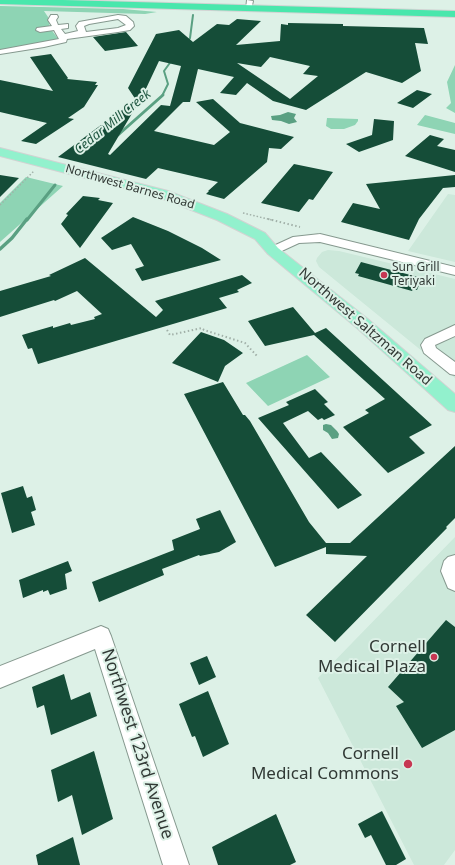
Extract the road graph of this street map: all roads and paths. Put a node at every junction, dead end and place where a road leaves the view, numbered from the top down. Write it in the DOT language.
graph roads {
  1 [pos="226,0"];
  2 [pos="0,1"];
  3 [pos="250,5"];
  4 [pos="455,5"];
  5 [pos="455,16"];
  6 [pos="54,17"];
  7 [pos="81,25"];
  8 [pos="56,28"];
  9 [pos="40,30"];
  10 [pos="76,35"];
  11 [pos="62,39"];
  12 [pos="0,52"];
  13 [pos="0,152"];
  14 [pos="0,162"];
  15 [pos="34,171"];
  16 [pos="0,205"];
  17 [pos="238,212"];
  18 [pos="300,227"];
  19 [pos="273,251"];
  20 [pos="455,271"];
  21 [pos="167,330"];
  22 [pos="455,330"];
  23 [pos="257,356"];
  24 [pos="455,370"];
  25 [pos="455,405"];
  26 [pos="455,562"];
  27 [pos="455,582"];
  28 [pos="0,677"];
  29 [pos="176,865"];
  1 -- 3 [label="highway"];
  2 -- 3 [label="highway"];
  3 -- 4 [label="highway"];
  3 -- 5 [label="highway"];
  6 -- 8 [label="street"];
  7 -- 8 [label="street"];
  7 -- 10 [label="street"];
  7 -- 10 [label="street"];
  8 -- 9 [label="street"];
  8 -- 11 [label="street"];
  10 -- 11 [label="street"];
  11 -- 12 [label="street"];
  13 -- 19 [label="main road, Northwest Barnes Road"];
  14 -- 15 [label="main road, Northwest Barnes Road"];
  15 -- 16 [label="path"];
  15 -- 19 [label="main road, Northwest Barnes Road"];
  17 -- 18 [label="path"];
  19 -- 20 [label="street"];
  19 -- 25 [label="main road, Northwest Saltzman Road"];
  21 -- 23 [label="path"];
  22 -- 24 [label="street"];
  26 -- 27 [label="street"];
  28 -- 29 [label="street, Northwest 123rd Avenue"];
}
